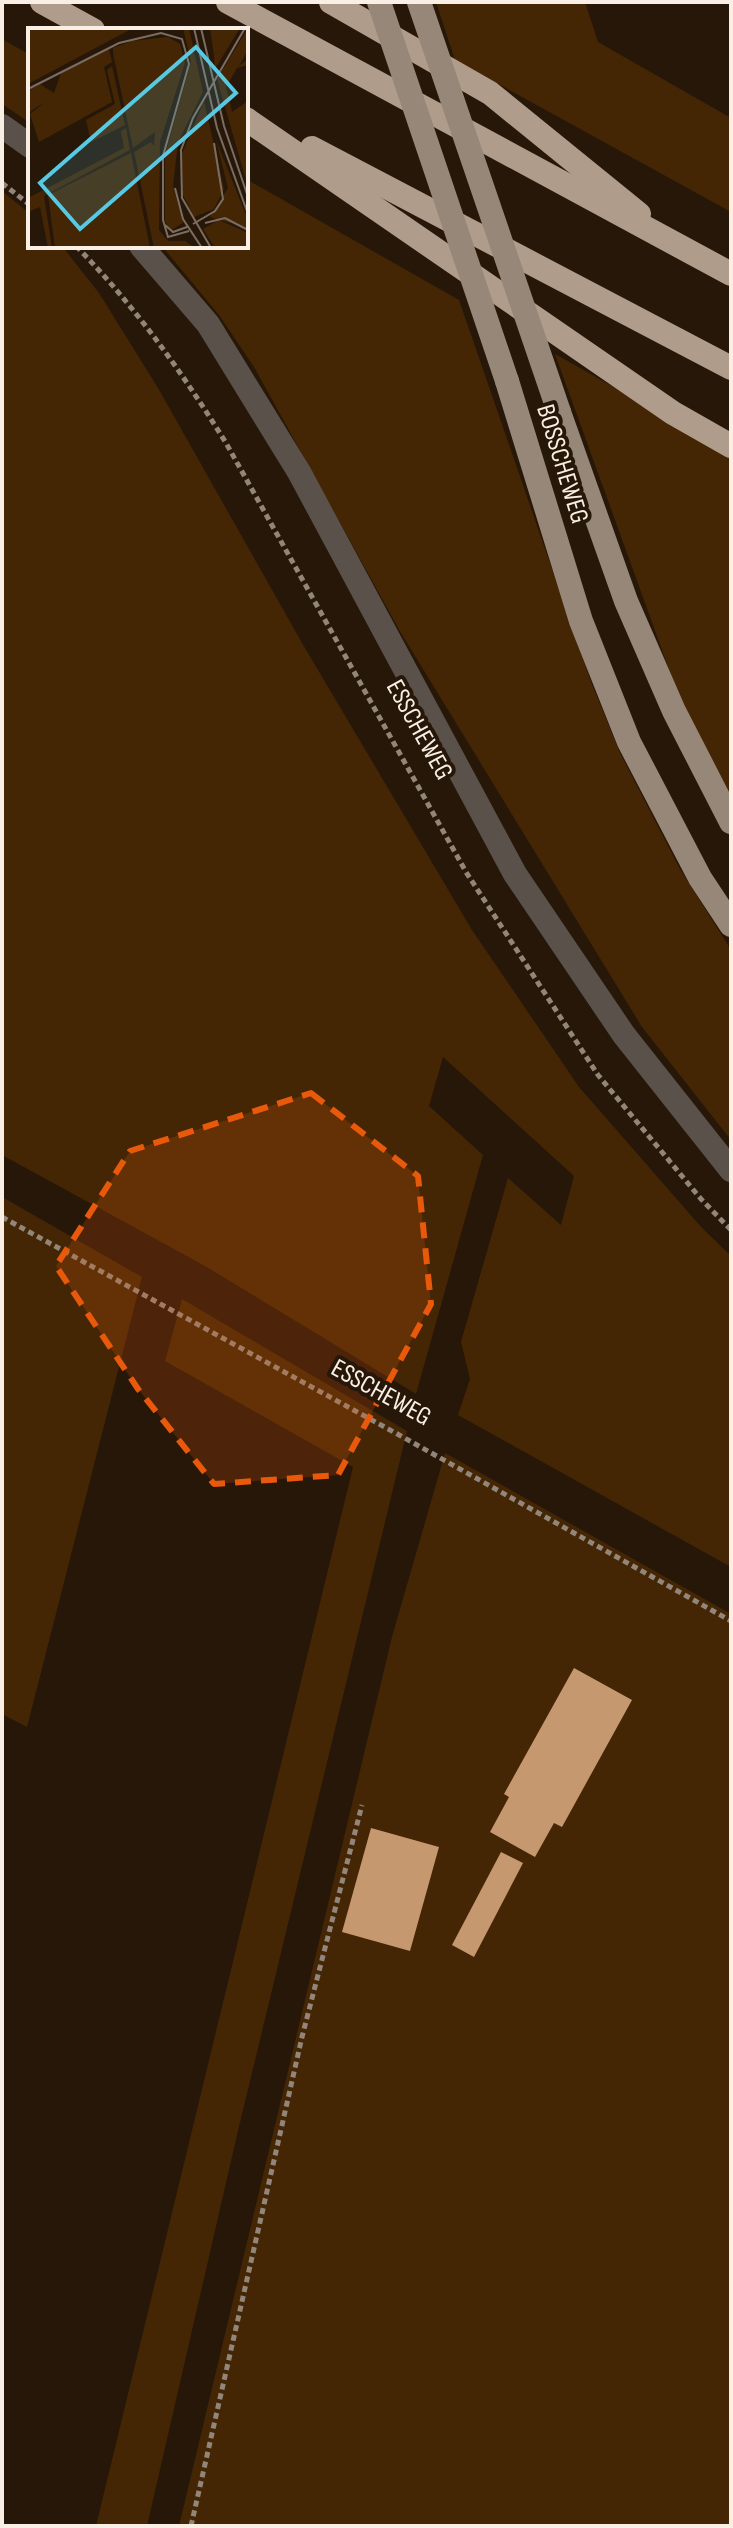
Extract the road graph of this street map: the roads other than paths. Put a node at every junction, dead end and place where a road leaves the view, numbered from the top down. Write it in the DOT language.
graph roads {
  1 [pos="42,2"];
  2 [pos="228,2"];
  3 [pos="331,2"];
  4 [pos="379,2"];
  5 [pos="419,2"];
  6 [pos="89,28"];
  7 [pos="248,117"];
  8 [pos="248,117"];
  9 [pos="2,126"];
  10 [pos="28,145"];
  11 [pos="143,248"];
  12 [pos="688,253"];
  13 [pos="731,274"];
  14 [pos="731,368"];
  15 [pos="731,446"];
  16 [pos="731,822"];
  17 [pos="731,925"];
  18 [pos="731,1170"];
  1 -- 6 [label="highway"];
  2 -- 12 [label="highway"];
  3 -- 12 [label="highway"];
  4 -- 17 [label="main road, BOSSCHEWEG, bridge"];
  5 -- 16 [label="main road, BOSSCHEWEG, bridge"];
  7 -- 14 [label="highway"];
  8 -- 15 [label="highway"];
  9 -- 10 [label="street"];
  11 -- 18 [label="street, ESSCHEWEG"];
  12 -- 13 [label="highway"];
}
